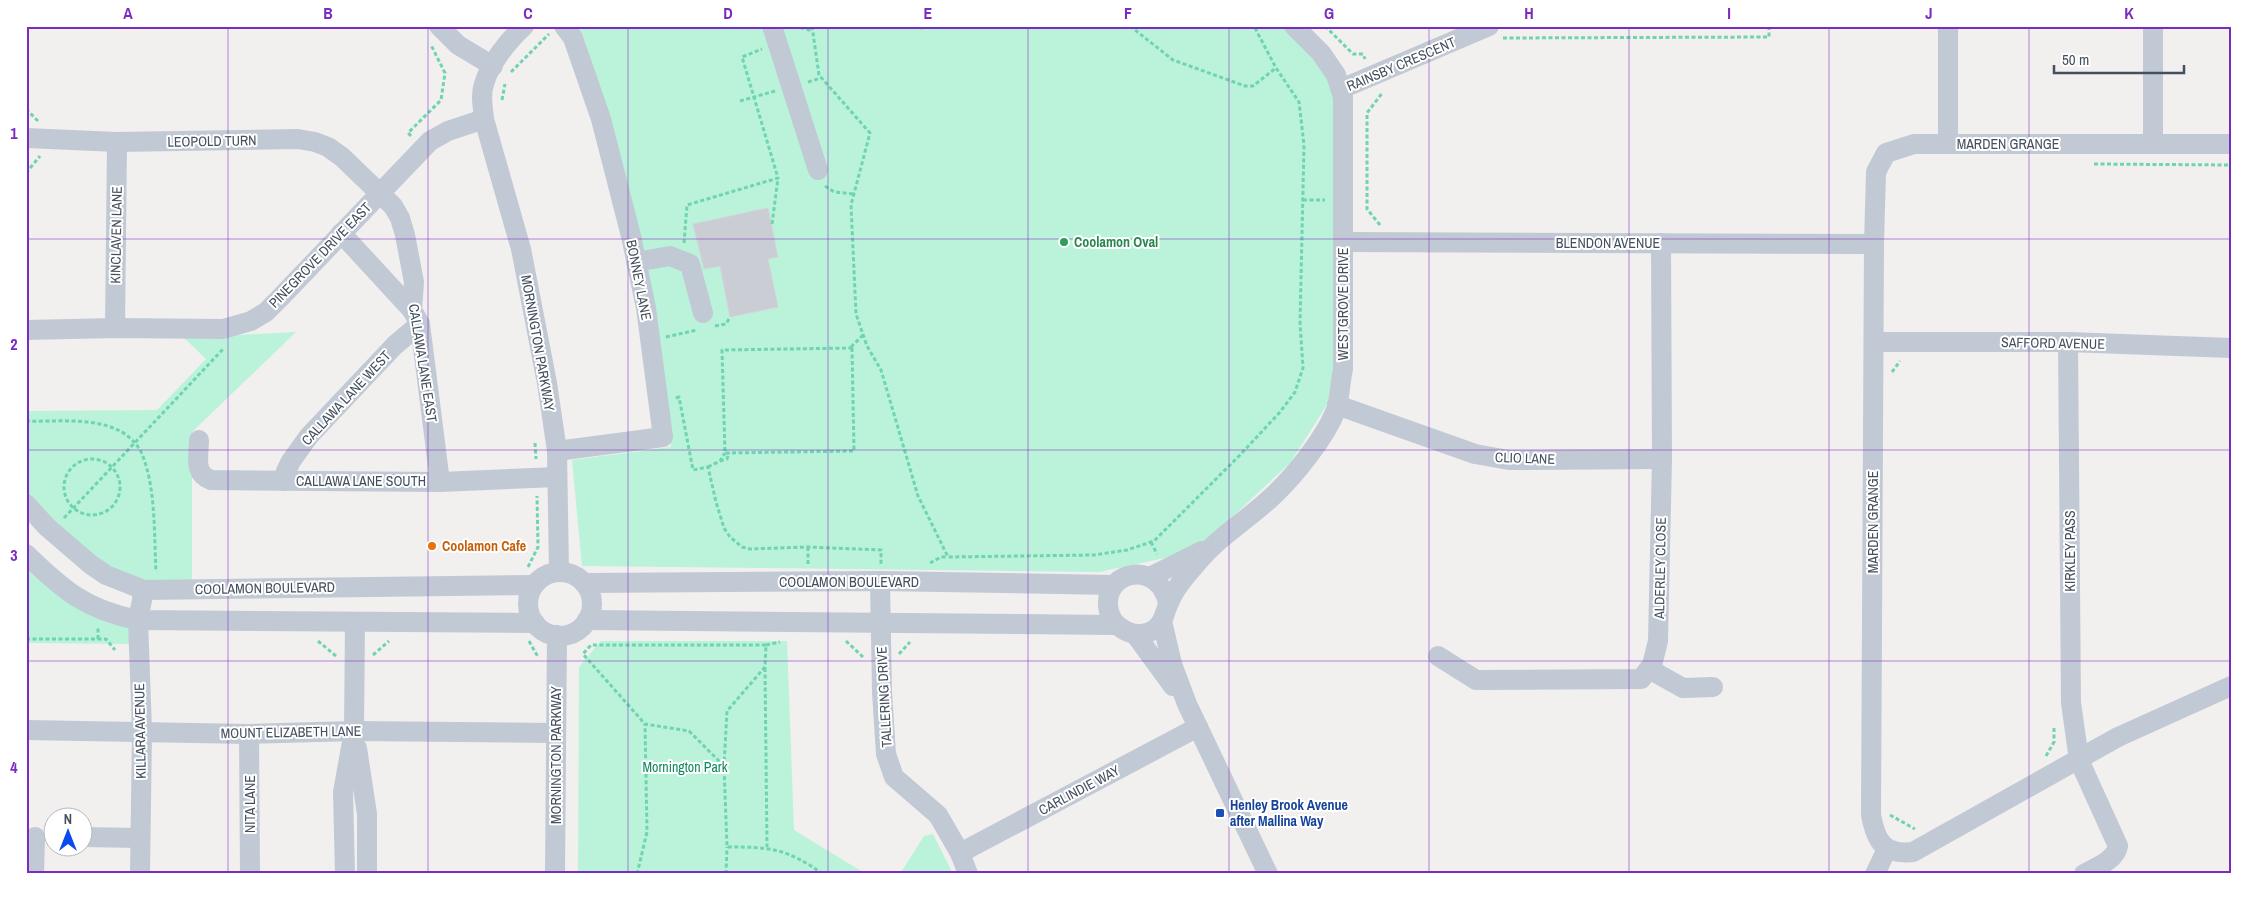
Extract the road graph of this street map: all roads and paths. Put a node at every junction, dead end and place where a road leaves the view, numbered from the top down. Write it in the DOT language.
graph roads {
  1 [pos="524,26"];
  2 [pos="794,26"];
  3 [pos="812,26"];
  4 [pos="914,26"];
  5 [pos="926,26"];
  6 [pos="1130,26"];
  7 [pos="1254,26"];
  8 [pos="1294,26"];
  9 [pos="1325,26"];
  10 [pos="1769,26"];
  11 [pos="1948,26"];
  12 [pos="2153,26"];
  13 [pos="557,29"];
  14 [pos="813,31"];
  15 [pos="1495,32"];
  16 [pos="434,34"];
  17 [pos="768,35"];
  18 [pos="493,66"];
  19 [pos="1276,68"];
  20 [pos="1378,84"];
  21 [pos="1340,89"];
  22 [pos="1380,96"];
  23 [pos="501,103"];
  24 [pos="484,118"];
  25 [pos="26,138"];
  26 [pos="117,142"];
  27 [pos="2153,143"];
  28 [pos="1948,144"];
  29 [pos="2231,144"];
  30 [pos="422,148"];
  31 [pos="2084,164"];
  32 [pos="2231,165"];
  33 [pos="818,170"];
  34 [pos="778,178"];
  35 [pos="379,194"];
  36 [pos="854,194"];
  37 [pos="772,224"];
  38 [pos="341,233"];
  39 [pos="1343,242"];
  40 [pos="1382,242"];
  41 [pos="1661,243"];
  42 [pos="1874,244"];
  43 [pos="682,261"];
  44 [pos="636,262"];
  45 [pos="730,316"];
  46 [pos="416,317"];
  47 [pos="703,324"];
  48 [pos="238,326"];
  49 [pos="115,328"];
  50 [pos="26,330"];
  51 [pos="863,335"];
  52 [pos="650,340"];
  53 [pos="1874,342"];
  54 [pos="2068,342"];
  55 [pos="851,348"];
  56 [pos="2231,348"];
  57 [pos="1910,361"];
  58 [pos="1890,375"];
  59 [pos="658,400"];
  60 [pos="1337,405"];
  61 [pos="26,421"];
  62 [pos="535,433"];
  63 [pos="199,440"];
  64 [pos="135,443"];
  65 [pos="557,451"];
  66 [pos="727,453"];
  67 [pos="1662,459"];
  68 [pos="112,467"];
  69 [pos="708,467"];
  70 [pos="557,477"];
  71 [pos="536,478"];
  72 [pos="286,481"];
  73 [pos="440,482"];
  74 [pos="26,504"];
  75 [pos="74,508"];
  76 [pos="52,531"];
  77 [pos="808,547"];
  78 [pos="1210,547"];
  79 [pos="26,554"];
  80 [pos="808,567"];
  81 [pos="558,572"];
  82 [pos="164,574"];
  83 [pos="880,575"];
  84 [pos="1150,576"];
  85 [pos="530,577"];
  86 [pos="584,583"];
  87 [pos="1114,585"];
  88 [pos="144,590"];
  89 [pos="1165,612"];
  90 [pos="138,620"];
  91 [pos="588,620"];
  92 [pos="355,623"];
  93 [pos="880,623"];
  94 [pos="1116,625"];
  95 [pos="531,631"];
  96 [pos="1135,634"];
  97 [pos="557,635"];
  98 [pos="26,639"];
  99 [pos="398,640"];
  100 [pos="311,641"];
  101 [pos="115,650"];
  102 [pos="1438,656"];
  103 [pos="539,658"];
  104 [pos="355,664"];
  105 [pos="765,668"];
  106 [pos="1649,670"];
  107 [pos="2231,686"];
  108 [pos="1713,687"];
  109 [pos="1187,704"];
  110 [pos="2073,720"];
  111 [pos="645,724"];
  112 [pos="1198,727"];
  113 [pos="26,730"];
  114 [pos="142,731"];
  115 [pos="354,732"];
  116 [pos="555,733"];
  117 [pos="249,734"];
  118 [pos="2078,760"];
  119 [pos="2043,761"];
  120 [pos="724,766"];
  121 [pos="1890,806"];
  122 [pos="1920,832"];
  123 [pos="38,837"];
  124 [pos="92,837"];
  125 [pos="140,838"];
  126 [pos="727,847"];
  127 [pos="767,847"];
  128 [pos="1887,849"];
  129 [pos="960,853"];
  130 [pos="34,874"];
  131 [pos="140,874"];
  132 [pos="250,874"];
  133 [pos="345,874"];
  134 [pos="367,874"];
  135 [pos="556,874"];
  136 [pos="637,874"];
  137 [pos="726,874"];
  138 [pos="822,874"];
  139 [pos="968,874"];
  140 [pos="1268,874"];
  141 [pos="1875,874"];
  142 [pos="2084,874"];
  1 -- 18 [label="street"];
  2 -- 14 [label="path"];
  3 -- 14 [label="path"];
  4 -- 5 [label="path"];
  6 -- 19 [label="path"];
  7 -- 19 [label="path"];
  8 -- 21 [label="street, WESTGROVE DRIVE"];
  9 -- 20 [label="path"];
  10 -- 15 [label="path"];
  11 -- 28 [label="street"];
  12 -- 27 [label="street"];
  13 -- 23 [label="path"];
  13 -- 44 [label="street, BONNEY LANE"];
  14 -- 36 [label="path"];
  15 -- 20 [label="street, RAINSBY CRESCENT"];
  16 -- 18 [label="street"];
  16 -- 30 [label="path"];
  17 -- 33 [label="street"];
  17 -- 34 [label="path"];
  18 -- 24 [label="street"];
  19 -- 51 [label="path"];
  20 -- 21 [label="street, RAINSBY CRESCENT"];
  20 -- 22 [label="path"];
  20 -- 22 [label="path"];
  21 -- 39 [label="street, WESTGROVE DRIVE"];
  22 -- 40 [label="path"];
  24 -- 30 [label="street, PINEGROVE DRIVE EAST"];
  24 -- 65 [label="street, MORNINGTON PARKWAY"];
  25 -- 26 [label="street, LEOPOLD TURN"];
  26 -- 35 [label="street, LEOPOLD TURN"];
  26 -- 49 [label="street, KINCLAVEN LANE"];
  27 -- 28 [label="street, MARDEN GRANGE"];
  27 -- 29 [label="street, MARDEN GRANGE"];
  28 -- 42 [label="street, MARDEN GRANGE"];
  30 -- 35 [label="street, PINEGROVE DRIVE EAST"];
  31 -- 32 [label="path"];
  33 -- 36 [label="path"];
  34 -- 37 [label="path"];
  34 -- 43 [label="path"];
  35 -- 38 [label="street, PINEGROVE DRIVE EAST"];
  35 -- 46 [label="street, CALLAWA LANE EAST"];
  36 -- 51 [label="path"];
  38 -- 46 [label="street"];
  38 -- 48 [label="street, PINEGROVE DRIVE EAST"];
  39 -- 40 [label="street, BLENDON AVENUE"];
  39 -- 60 [label="street, WESTGROVE DRIVE"];
  40 -- 41 [label="street, BLENDON AVENUE"];
  41 -- 42 [label="street, BLENDON AVENUE"];
  41 -- 67 [label="street, ALDERLEY CLOSE"];
  42 -- 53 [label="street, MARDEN GRANGE"];
  43 -- 44 [label="street"];
  43 -- 47 [label="street"];
  44 -- 52 [label="street, BONNEY LANE"];
  45 -- 47 [label="path"];
  46 -- 72 [label="street, CALLAWA LANE WEST"];
  46 -- 73 [label="street, CALLAWA LANE EAST"];
  47 -- 52 [label="path"];
  48 -- 49 [label="street, PINEGROVE DRIVE EAST"];
  48 -- 64 [label="path"];
  49 -- 50 [label="street, PINEGROVE DRIVE EAST"];
  51 -- 55 [label="path"];
  52 -- 59 [label="street, BONNEY LANE"];
  53 -- 54 [label="street, SAFFORD AVENUE"];
  53 -- 128 [label="street, MARDEN GRANGE"];
  54 -- 56 [label="street, SAFFORD AVENUE"];
  54 -- 110 [label="street, KIRKLEY PASS"];
  55 -- 66 [label="path"];
  55 -- 66 [label="path"];
  57 -- 58 [label="path"];
  59 -- 65 [label="street, BONNEY LANE"];
  59 -- 69 [label="path"];
  60 -- 67 [label="street, CLIO LANE"];
  60 -- 78 [label="street, WESTGROVE DRIVE"];
  61 -- 64 [label="path"];
  62 -- 71 [label="path"];
  63 -- 72 [label="street, CALLAWA LANE SOUTH"];
  64 -- 68 [label="path"];
  64 -- 82 [label="path"];
  65 -- 70 [label="street, MORNINGTON PARKWAY"];
  66 -- 69 [label="path"];
  67 -- 106 [label="street, ALDERLEY CLOSE"];
  68 -- 75 [label="path"];
  68 -- 75 [label="path"];
  68 -- 75 [label="path"];
  69 -- 77 [label="path"];
  70 -- 71 [label="street, CALLAWA LANE SOUTH"];
  70 -- 81 [label="street, MORNINGTON PARKWAY"];
  71 -- 73 [label="street, CALLAWA LANE SOUTH"];
  71 -- 85 [label="path"];
  72 -- 73 [label="street, CALLAWA LANE SOUTH"];
  74 -- 76 [label="street, COOLAMON BOULEVARD"];
  75 -- 76 [label="path"];
  76 -- 88 [label="street, COOLAMON BOULEVARD"];
  77 -- 80 [label="path"];
  77 -- 83 [label="path"];
  78 -- 84 [label="street, WESTGROVE DRIVE"];
  78 -- 89 [label="street, WESTGROVE DRIVE"];
  79 -- 90 [label="street"];
  81 -- 85 [label="street"];
  81 -- 86 [label="street"];
  83 -- 86 [label="street, COOLAMON BOULEVARD"];
  83 -- 87 [label="street, COOLAMON BOULEVARD"];
  83 -- 93 [label="street, TALLERING DRIVE"];
  84 -- 87 [label="street"];
  84 -- 89 [label="street"];
  85 -- 88 [label="street, COOLAMON BOULEVARD"];
  85 -- 95 [label="street"];
  86 -- 91 [label="street"];
  87 -- 94 [label="street"];
  88 -- 90 [label="street, KILLARA AVENUE"];
  89 -- 96 [label="street"];
  89 -- 109 [label="street"];
  90 -- 92 [label="street"];
  90 -- 114 [label="street, KILLARA AVENUE"];
  91 -- 93 [label="street"];
  91 -- 97 [label="street"];
  92 -- 95 [label="street"];
  92 -- 104 [label="street"];
  93 -- 94 [label="street"];
  93 -- 129 [label="street, TALLERING DRIVE"];
  94 -- 96 [label="street"];
  95 -- 97 [label="street"];
  95 -- 103 [label="path"];
  96 -- 109 [label="street"];
  97 -- 116 [label="street, MORNINGTON PARKWAY"];
  98 -- 101 [label="path"];
  99 -- 104 [label="path"];
  100 -- 104 [label="path"];
  102 -- 106 [label="street"];
  104 -- 115 [label="street"];
  105 -- 111 [label="path"];
  105 -- 120 [label="path"];
  105 -- 127 [label="path"];
  106 -- 108 [label="street"];
  107 -- 118 [label="street"];
  109 -- 112 [label="street"];
  110 -- 118 [label="street, KIRKLEY PASS"];
  110 -- 119 [label="path"];
  111 -- 120 [label="path"];
  111 -- 136 [label="path"];
  112 -- 129 [label="street, CARLINDIE WAY"];
  112 -- 140 [label="street"];
  113 -- 114 [label="street, MOUNT ELIZABETH LANE"];
  114 -- 117 [label="street, MOUNT ELIZABETH LANE"];
  114 -- 125 [label="street, KILLARA AVENUE"];
  115 -- 116 [label="street, MOUNT ELIZABETH LANE"];
  115 -- 117 [label="street, MOUNT ELIZABETH LANE"];
  115 -- 133 [label="street"];
  115 -- 134 [label="street"];
  116 -- 135 [label="street, MORNINGTON PARKWAY"];
  117 -- 132 [label="street, NITA LANE"];
  118 -- 128 [label="street"];
  118 -- 142 [label="street, KIRKLEY PASS"];
  120 -- 126 [label="path"];
  121 -- 122 [label="path"];
  123 -- 130 [label="street"];
  124 -- 125 [label="street"];
  125 -- 131 [label="street, KILLARA AVENUE"];
  126 -- 127 [label="path"];
  126 -- 137 [label="path"];
  127 -- 138 [label="path"];
  128 -- 141 [label="street"];
  129 -- 139 [label="street, TALLERING DRIVE"];
}
